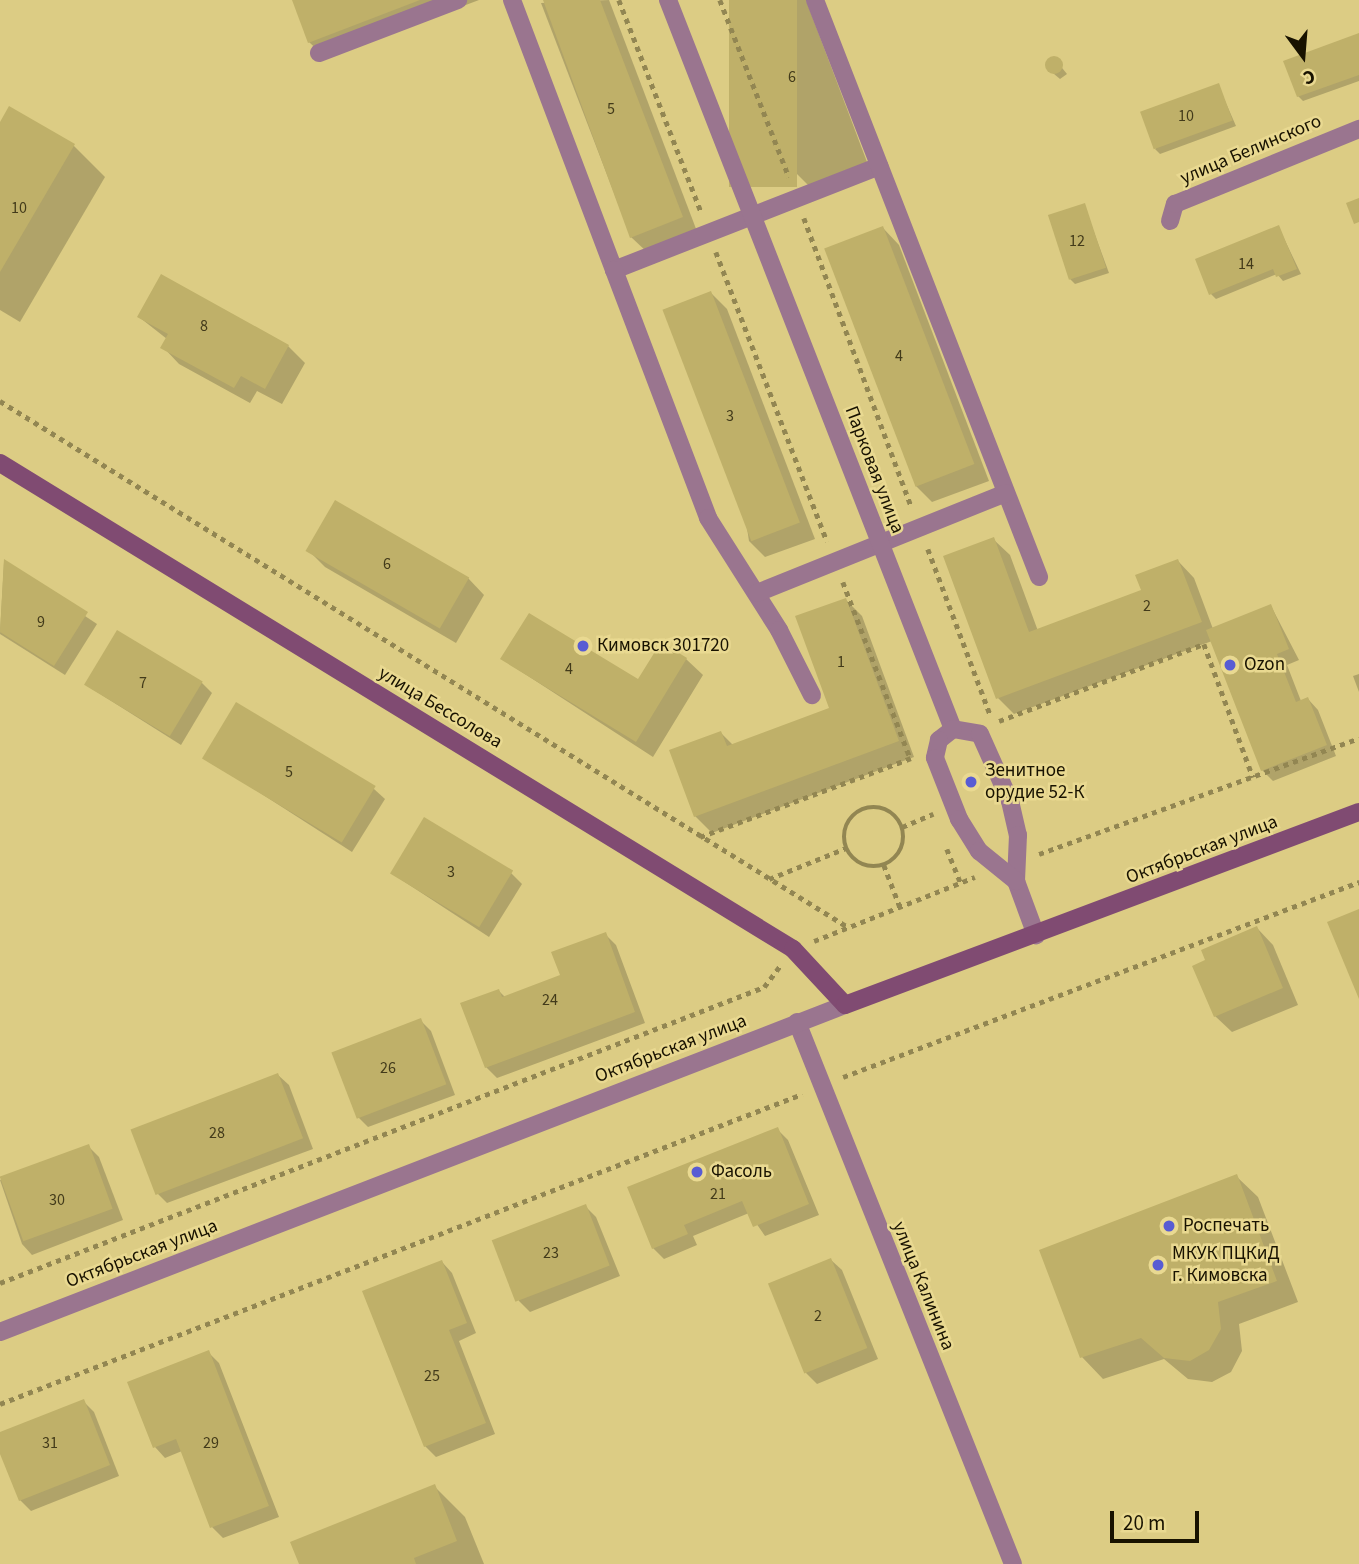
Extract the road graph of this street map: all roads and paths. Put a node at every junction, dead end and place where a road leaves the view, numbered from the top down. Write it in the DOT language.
graph roads {
  1 [pos="458,0"];
  2 [pos="512,0"];
  3 [pos="619,0"];
  4 [pos="668,0"];
  5 [pos="720,0"];
  6 [pos="815,0"];
  7 [pos="319,53"];
  8 [pos="1359,130"];
  9 [pos="879,166"];
  10 [pos="797,198"];
  11 [pos="752,216"];
  12 [pos="1170,221"];
  13 [pos="709,233"];
  14 [pos="614,270"];
  15 [pos="0,401"];
  16 [pos="0,463"];
  17 [pos="1006,493"];
  18 [pos="919,527"];
  19 [pos="880,542"];
  20 [pos="834,559"];
  21 [pos="1039,577"];
  22 [pos="757,593"];
  23 [pos="812,695"];
  24 [pos="994,723"];
  25 [pos="953,729"];
  26 [pos="999,736"];
  27 [pos="1359,738"];
  28 [pos="911,758"];
  29 [pos="915,769"];
  30 [pos="1253,777"];
  31 [pos="929,803"];
  32 [pos="1359,812"];
  33 [pos="933,814"];
  34 [pos="938,826"];
  35 [pos="902,827"];
  36 [pos="700,837"];
  37 [pos="943,837"];
  38 [pos="1038,839"];
  39 [pos="846,848"];
  40 [pos="1043,852"];
  41 [pos="1017,861"];
  42 [pos="884,866"];
  43 [pos="997,869"];
  44 [pos="769,879"];
  45 [pos="1016,881"];
  46 [pos="1359,882"];
  47 [pos="961,883"];
  48 [pos="900,907"];
  49 [pos="848,927"];
  50 [pos="1037,935"];
  51 [pos="793,949"];
  52 [pos="845,1005"];
  53 [pos="797,1022"];
  54 [pos="822,1085"];
  55 [pos="0,1283"];
  56 [pos="0,1332"];
  57 [pos="0,1404"];
  58 [pos="1013,1564"];
  1 -- 7 [label="street"];
  2 -- 14 [label="street"];
  3 -- 13 [label="path"];
  4 -- 11 [label="street, Парковая улица"];
  5 -- 10 [label="path"];
  6 -- 9 [label="street"];
  8 -- 12 [label="street, улица Белинского"];
  9 -- 10 [label="street"];
  9 -- 17 [label="street"];
  10 -- 11 [label="street"];
  10 -- 18 [label="path"];
  11 -- 13 [label="street"];
  11 -- 19 [label="street, Парковая улица"];
  13 -- 14 [label="street"];
  13 -- 20 [label="path"];
  14 -- 22 [label="street"];
  15 -- 36 [label="path"];
  16 -- 51 [label="main road, улица Бессолова"];
  17 -- 18 [label="street"];
  17 -- 21 [label="street"];
  18 -- 19 [label="street"];
  18 -- 24 [label="path"];
  19 -- 20 [label="street"];
  19 -- 25 [label="street, Парковая улица"];
  20 -- 22 [label="street"];
  20 -- 28 [label="path"];
  22 -- 23 [label="street"];
  24 -- 26 [label="path"];
  24 -- 30 [label="path"];
  25 -- 41 [label="street"];
  25 -- 43 [label="street"];
  27 -- 30 [label="path"];
  28 -- 29 [label="path"];
  28 -- 36 [label="path"];
  30 -- 40 [label="path"];
  31 -- 33 [label="path"];
  32 -- 50 [label="main road, Октябрьская улица"];
  33 -- 34 [label="path"];
  33 -- 35 [label="path"];
  35 -- 39 [label="path"];
  35 -- 42 [label="path"];
  36 -- 44 [label="path"];
  37 -- 47 [label="path"];
  38 -- 40 [label="path"];
  39 -- 42 [label="path"];
  39 -- 44 [label="path"];
  40 -- 41 [label="path"];
  41 -- 45 [label="street"];
  42 -- 48 [label="path"];
  43 -- 45 [label="street"];
  43 -- 47 [label="path"];
  44 -- 49 [label="path"];
  45 -- 50 [label="street"];
  46 -- 54 [label="path"];
  47 -- 48 [label="path"];
  48 -- 49 [label="path"];
  49 -- 51 [label="path"];
  50 -- 52 [label="main road, Октябрьская улица"];
  51 -- 52 [label="main road, улица Бессолова"];
  51 -- 55 [label="path"];
  52 -- 53 [label="street, Октябрьская улица"];
  53 -- 54 [label="street, улица Калинина"];
  53 -- 56 [label="street, Октябрьская улица"];
  54 -- 57 [label="path"];
  54 -- 58 [label="street, улица Калинина"];
}
